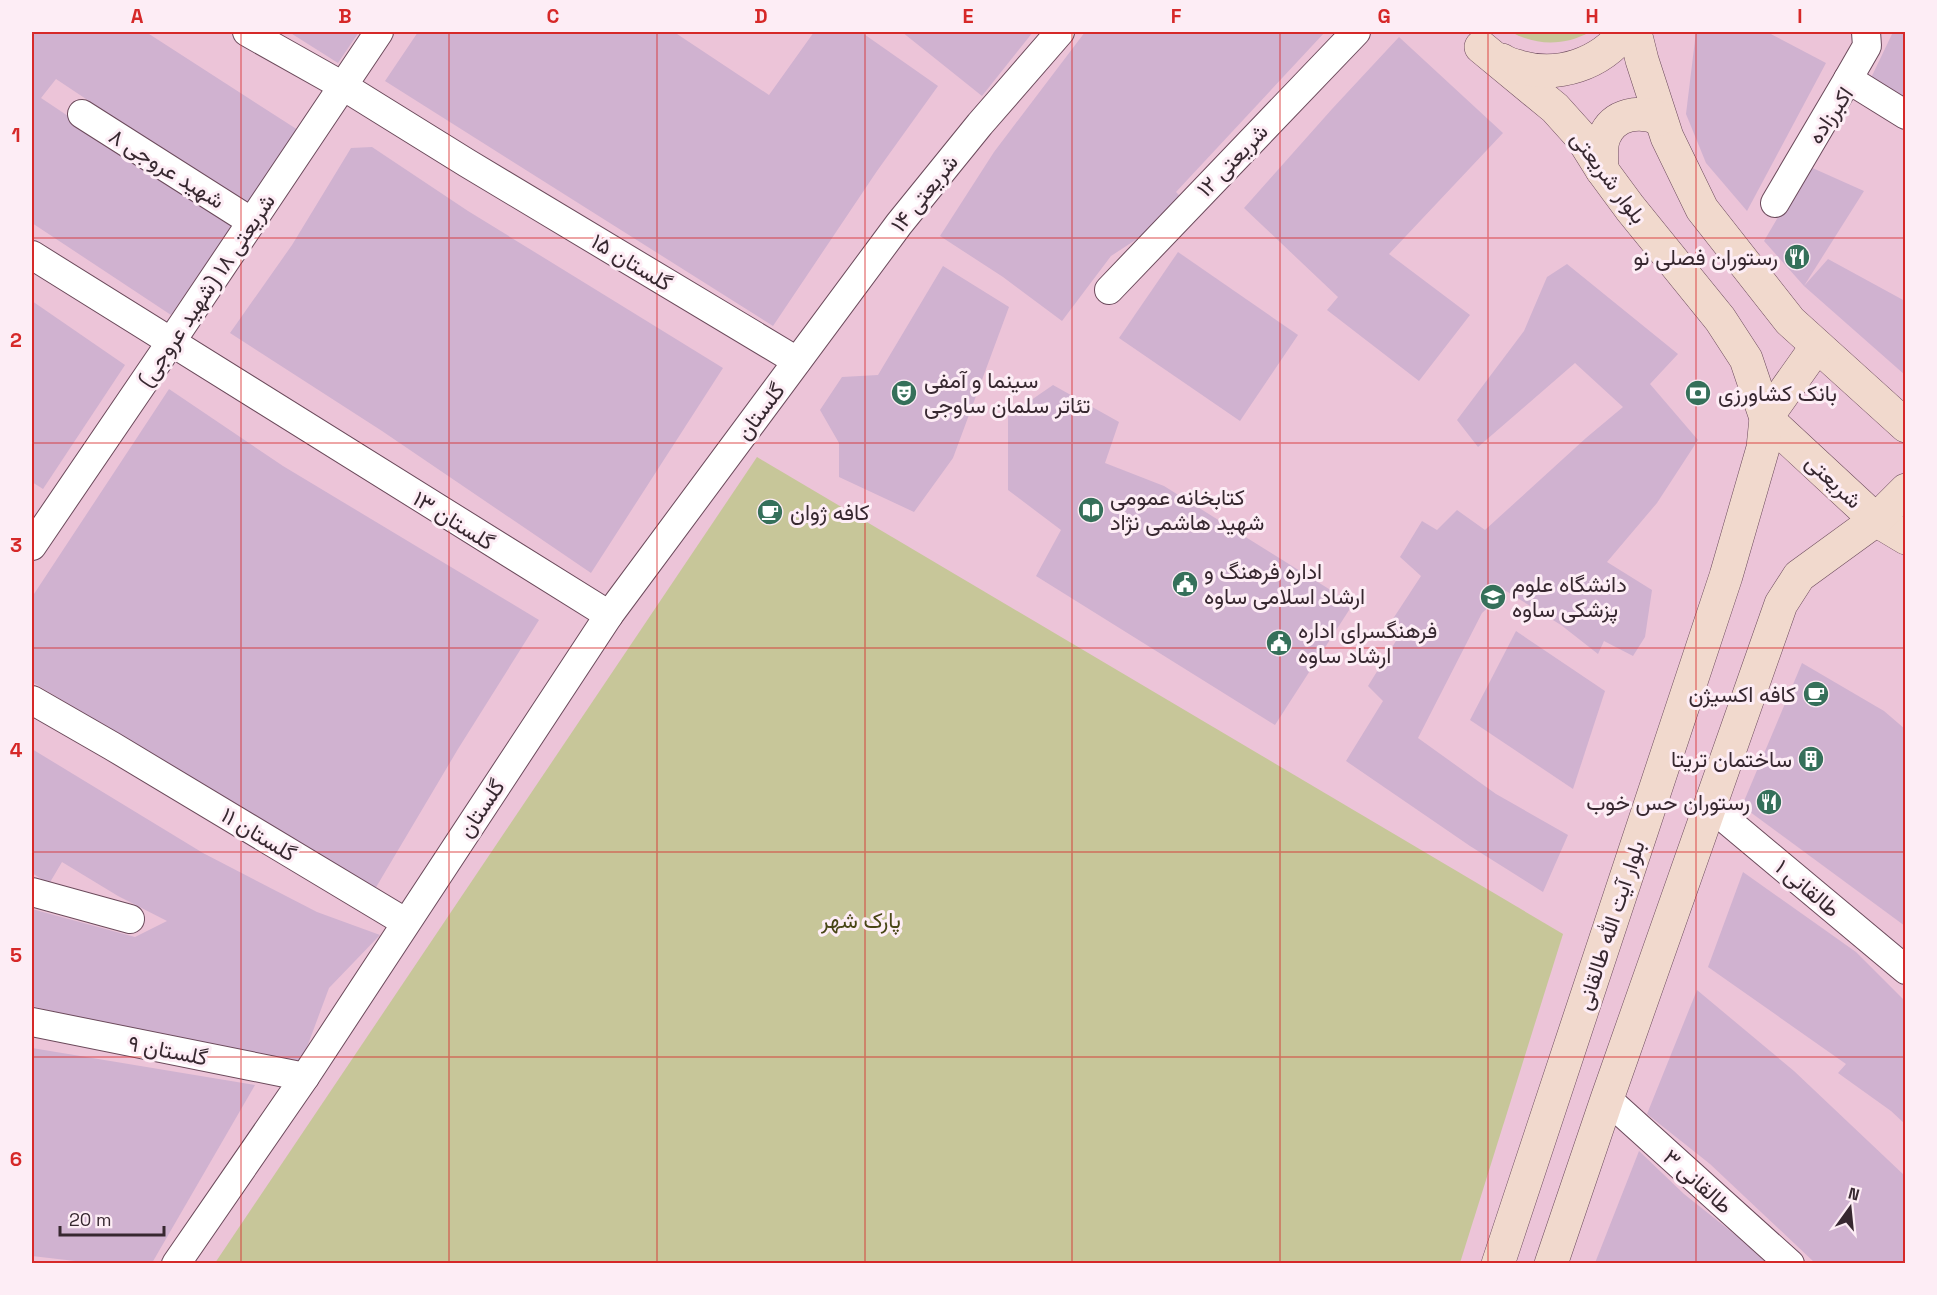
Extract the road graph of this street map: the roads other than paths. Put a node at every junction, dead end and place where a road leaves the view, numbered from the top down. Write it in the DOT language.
graph roads {
  1 [pos="248,32"];
  2 [pos="379,32"];
  3 [pos="1058,32"];
  4 [pos="1356,32"];
  5 [pos="1625,32"];
  6 [pos="1635,32"];
  7 [pos="1866,32"];
  8 [pos="1475,39"];
  9 [pos="1848,79"];
  10 [pos="343,86"];
  11 [pos="82,114"];
  12 [pos="1905,115"];
  13 [pos="1660,120"];
  14 [pos="1602,170"];
  15 [pos="1775,203"];
  16 [pos="252,222"];
  17 [pos="32,255"];
  18 [pos="1109,290"];
  19 [pos="171,342"];
  20 [pos="1817,346"];
  21 [pos="797,361"];
  22 [pos="1905,426"];
  23 [pos="1765,433"];
  24 [pos="1905,490"];
  25 [pos="1876,520"];
  26 [pos="36,532"];
  27 [pos="1905,538"];
  28 [pos="609,615"];
  29 [pos="32,700"];
  30 [pos="1711,807"];
  31 [pos="32,892"];
  32 [pos="130,919"];
  33 [pos="405,922"];
  34 [pos="1905,970"];
  35 [pos="32,1022"];
  36 [pos="305,1077"];
  37 [pos="1606,1099"];
  38 [pos="176,1263"];
  39 [pos="1498,1263"];
  40 [pos="1551,1263"];
  41 [pos="1790,1263"];
  1 -- 10 [label="street, گلستان ۱۵"];
  2 -- 10 [label="street, شریعتی ۱۸ (شهید عروجی)"];
  3 -- 21 [label="street, شریعتی ۱۴"];
  4 -- 18 [label="street, شریعتی ۱۲"];
  5 -- 8 [label="main road"];
  6 -- 13 [label="main road"];
  7 -- 9 [label="street"];
  8 -- 14 [label="main road, بلوار شریعتی"];
  9 -- 12 [label="street, اکبرزاده"];
  9 -- 15 [label="street, اکبرزاده"];
  10 -- 16 [label="street, شریعتی ۱۸ (شهید عروجی)"];
  10 -- 21 [label="street, گلستان ۱۵"];
  11 -- 16 [label="street, شهید عروجی ۸"];
  13 -- 14 [label="main road"];
  13 -- 20 [label="main road"];
  14 -- 23 [label="main road, بلوار شریعتی"];
  16 -- 19 [label="street, شریعتی ۱۸ (شهید عروجی)"];
  17 -- 19 [label="street, گلستان ۱۳"];
  19 -- 26 [label="street, شریعتی ۱۸ (شهید عروجی)"];
  19 -- 28 [label="street, گلستان ۱۳"];
  20 -- 22 [label="main road"];
  20 -- 23 [label="main road, بلوار آیت الله طالقانی"];
  21 -- 28 [label="street, گلستان"];
  23 -- 25 [label="main road, شریعتی"];
  23 -- 39 [label="main road, بلوار آیت الله طالقانی"];
  24 -- 25 [label="main road"];
  25 -- 27 [label="main road, شریعتی"];
  25 -- 30 [label="main road"];
  28 -- 33 [label="street, گلستان"];
  29 -- 33 [label="street, گلستان ۱۱"];
  30 -- 34 [label="street, طالقانی ۱"];
  30 -- 37 [label="main road"];
  31 -- 32 [label="street"];
  33 -- 36 [label="street, گلستان"];
  35 -- 36 [label="street, گلستان ۹"];
  36 -- 38 [label="street, گلستان"];
  37 -- 40 [label="main road"];
  37 -- 41 [label="street, طالقانی ۳"];
}
